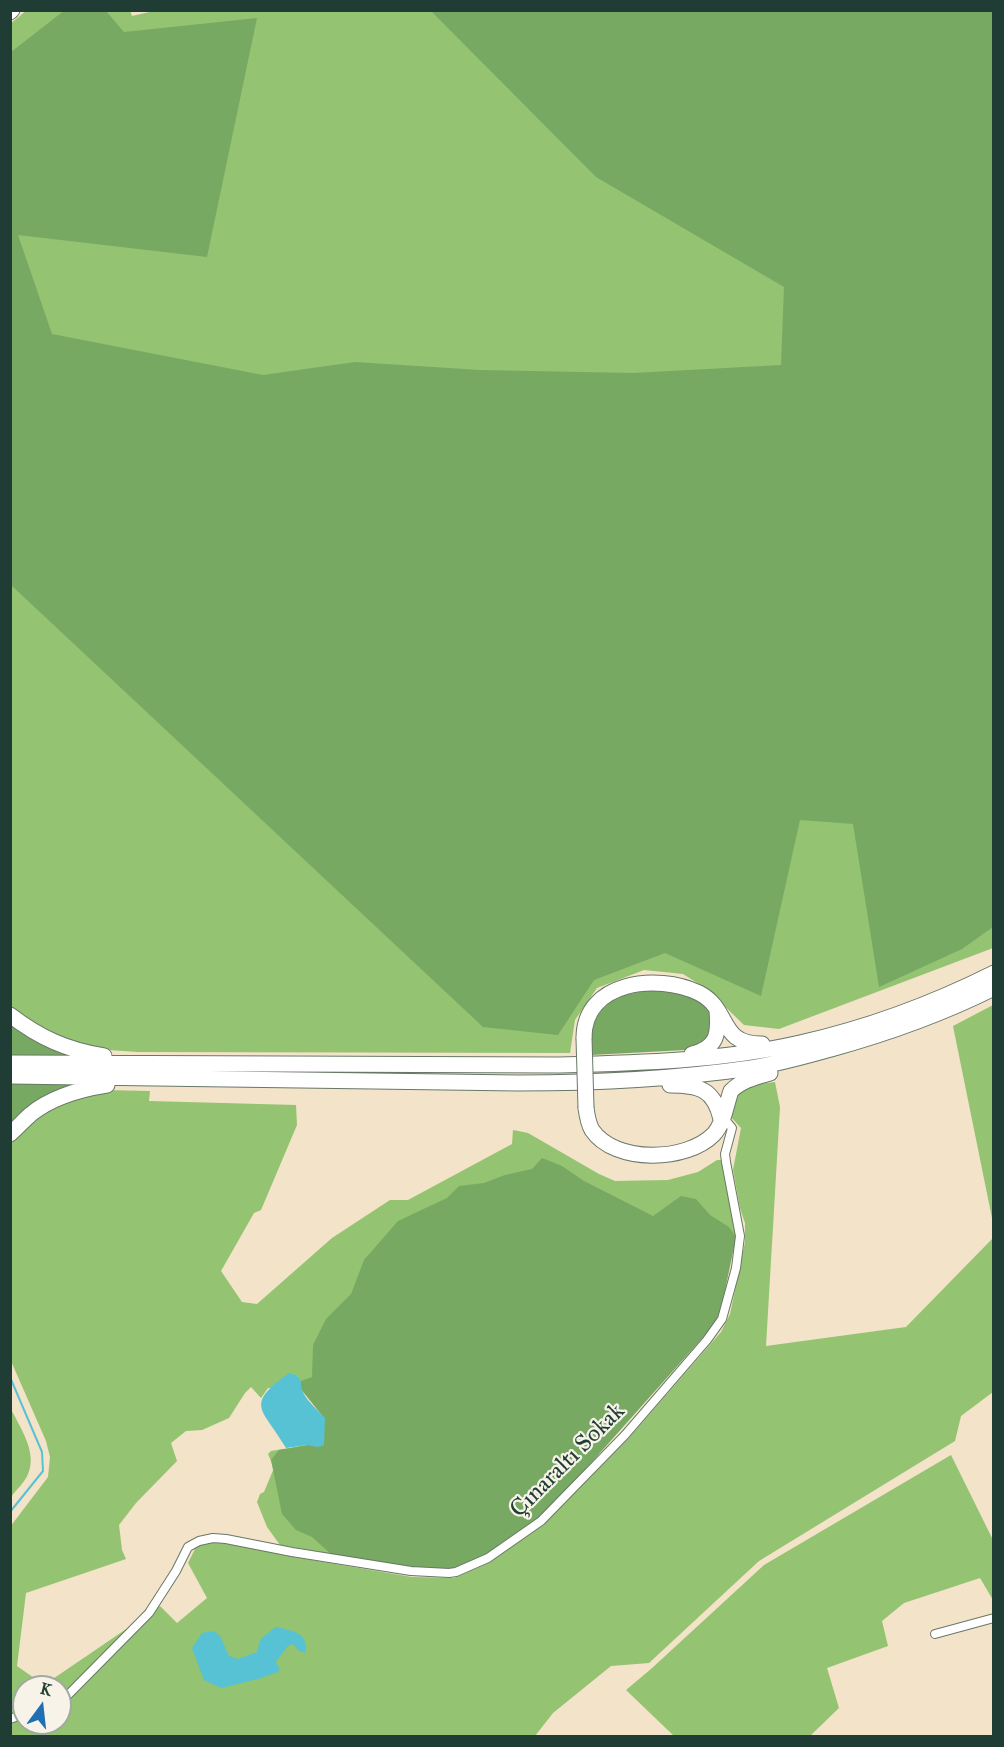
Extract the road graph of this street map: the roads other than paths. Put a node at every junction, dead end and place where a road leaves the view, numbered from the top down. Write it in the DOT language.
graph roads {
  1 [pos="993,973"];
  2 [pos="993,988"];
  3 [pos="716,1008"];
  4 [pos="10,1015"];
  5 [pos="892,1032"];
  6 [pos="798,1044"];
  7 [pos="10,1063"];
  8 [pos="635,1063"];
  9 [pos="182,1064"];
  10 [pos="10,1076"];
  11 [pos="137,1079"];
  12 [pos="571,1083"];
  13 [pos="721,1119"];
  14 [pos="10,1134"];
  15 [pos="993,1618"];
  16 [pos="935,1634"];
  17 [pos="72,1691"];
  1 -- 6 [label="highway"];
  2 -- 5 [label="highway"];
  3 -- 6 [label="highway"];
  3 -- 8 [label="highway"];
  3 -- 13 [label="highway, bridge"];
  4 -- 9 [label="highway"];
  5 -- 12 [label="highway"];
  5 -- 13 [label="highway"];
  6 -- 8 [label="highway"];
  7 -- 9 [label="highway"];
  8 -- 9 [label="highway"];
  10 -- 11 [label="highway"];
  11 -- 12 [label="highway"];
  11 -- 14 [label="highway"];
  12 -- 13 [label="highway"];
  13 -- 17 [label="street, Çınaraltı Sokak"];
  15 -- 16 [label="street"];
}
